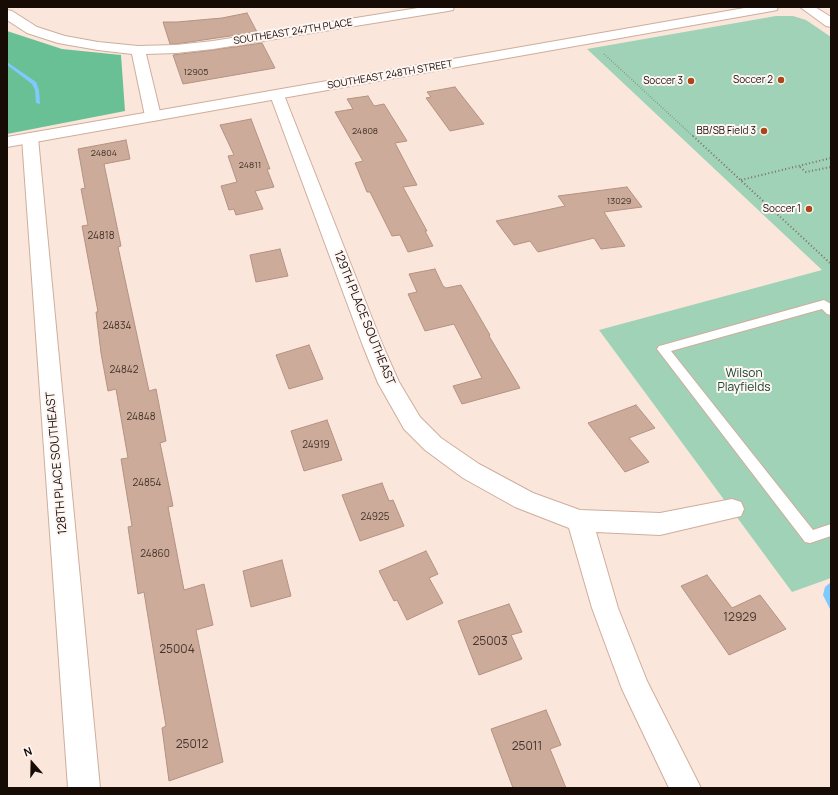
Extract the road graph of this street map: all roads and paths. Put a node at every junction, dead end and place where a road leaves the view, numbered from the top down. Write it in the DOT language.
graph roads {
  1 [pos="13,7"];
  2 [pos="448,7"];
  3 [pos="772,7"];
  4 [pos="806,7"];
  5 [pos="7,9"];
  6 [pos="7,14"];
  7 [pos="831,23"];
  8 [pos="138,50"];
  9 [pos="603,53"];
  10 [pos="277,95"];
  11 [pos="153,116"];
  12 [pos="30,138"];
  13 [pos="7,142"];
  14 [pos="831,158"];
  15 [pos="799,166"];
  16 [pos="831,167"];
  17 [pos="741,180"];
  18 [pos="831,264"];
  19 [pos="831,311"];
  20 [pos="732,509"];
  21 [pos="580,522"];
  22 [pos="831,530"];
  23 [pos="84,788"];
  24 [pos="685,788"];
  1 -- 5 [label="street"];
  2 -- 8 [label="street, SOUTHEAST 247TH PLACE"];
  3 -- 10 [label="street, SOUTHEAST 248TH STREET"];
  4 -- 7 [label="street"];
  6 -- 8 [label="street"];
  8 -- 11 [label="street"];
  9 -- 17 [label="path"];
  10 -- 11 [label="street, SOUTHEAST 248TH STREET"];
  10 -- 21 [label="street, 129TH PLACE SOUTHEAST"];
  11 -- 12 [label="street, SOUTHEAST 248TH STREET"];
  12 -- 13 [label="street, SOUTHEAST 248TH STREET"];
  12 -- 23 [label="street, 128TH PLACE SOUTHEAST"];
  14 -- 15 [label="path"];
  15 -- 16 [label="path"];
  15 -- 17 [label="path"];
  17 -- 18 [label="path"];
  19 -- 22 [label="lane"];
  20 -- 21 [label="street"];
  21 -- 24 [label="street"];
}
